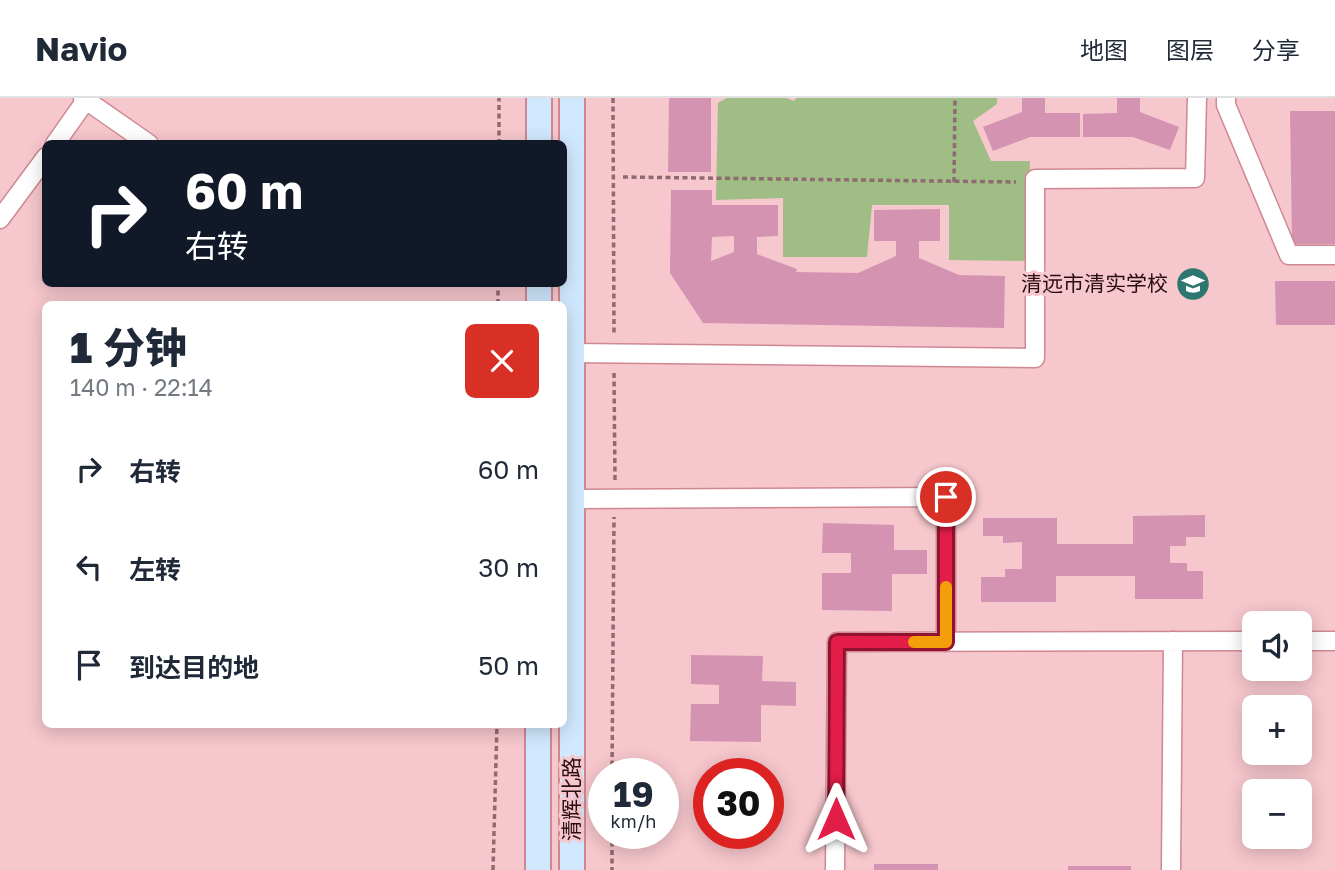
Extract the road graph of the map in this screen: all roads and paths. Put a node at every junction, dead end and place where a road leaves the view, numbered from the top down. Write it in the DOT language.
graph roads {
  1 [pos="499,98"];
  2 [pos="539,98"];
  3 [pos="572,98"];
  4 [pos="613,98"];
  5 [pos="955,98"];
  6 [pos="1197,98"];
  7 [pos="1226,98"];
  8 [pos="84,99"];
  9 [pos="58,140"];
  10 [pos="143,140"];
  11 [pos="499,140"];
  12 [pos="539,140"];
  13 [pos="42,162"];
  14 [pos="623,177"];
  15 [pos="1035,179"];
  16 [pos="954,181"];
  17 [pos="0,219"];
  18 [pos="1335,255"];
  19 [pos="572,353"];
  20 [pos="614,354"];
  21 [pos="615,498"];
  22 [pos="572,499"];
  23 [pos="1173,641"];
  24 [pos="1242,641"];
  25 [pos="1312,641"];
  26 [pos="1335,641"];
  27 [pos="946,642"];
  28 [pos="496,728"];
  29 [pos="538,728"];
  30 [pos="612,758"];
  31 [pos="612,849"];
  32 [pos="493,870"];
  33 [pos="538,870"];
  34 [pos="572,870"];
  35 [pos="612,870"];
  36 [pos="835,870"];
  37 [pos="1171,870"];
  1 -- 11 [label="path"];
  2 -- 12 [label="main road"];
  3 -- 19 [label="main road, 清辉北路"];
  4 -- 20 [label="path"];
  5 -- 16 [label="path"];
  6 -- 15 [label="street"];
  7 -- 18 [label="street"];
  8 -- 9 [label="street"];
  8 -- 10 [label="street"];
  13 -- 17 [label="street"];
  14 -- 16 [label="path"];
  15 -- 16 [label="path"];
  15 -- 20 [label="street"];
  19 -- 20 [label="street"];
  19 -- 22 [label="main road, 清辉北路"];
  20 -- 21 [label="path"];
  21 -- 22 [label="street"];
  21 -- 27 [label="street"];
  21 -- 30 [label="path"];
  22 -- 34 [label="main road, 清辉北路"];
  23 -- 24 [label="street"];
  23 -- 27 [label="street"];
  23 -- 37 [label="street"];
  25 -- 26 [label="street"];
  27 -- 36 [label="street"];
  28 -- 32 [label="path"];
  29 -- 33 [label="main road, 清辉北路"];
  31 -- 35 [label="path"];
}
